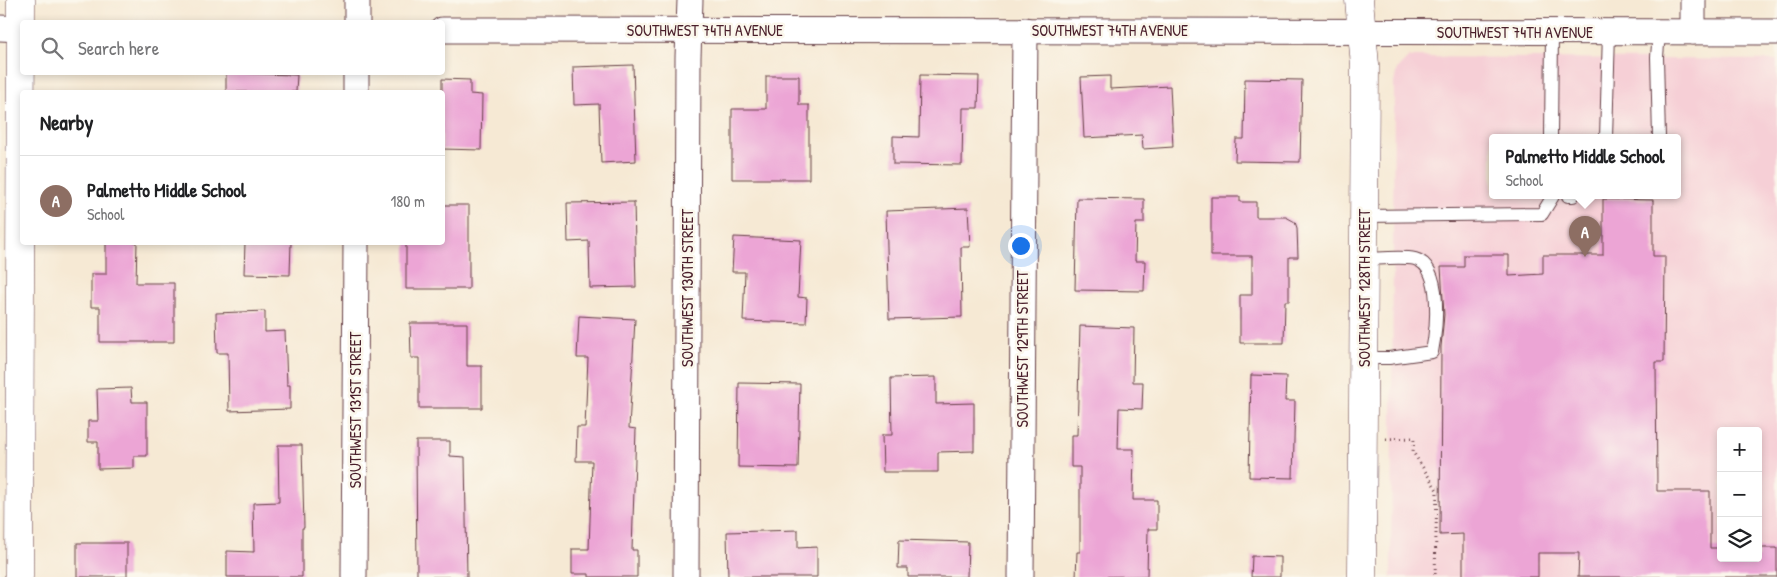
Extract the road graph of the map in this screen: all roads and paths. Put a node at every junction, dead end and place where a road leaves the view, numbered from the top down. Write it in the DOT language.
graph roads {
  1 [pos="21,0"];
  2 [pos="357,0"];
  3 [pos="690,0"];
  4 [pos="1359,0"];
  5 [pos="1693,0"];
  6 [pos="357,20"];
  7 [pos="15,29"];
  8 [pos="445,30"];
  9 [pos="689,30"];
  10 [pos="1025,30"];
  11 [pos="1552,31"];
  12 [pos="1362,32"];
  13 [pos="1608,32"];
  14 [pos="1659,32"];
  15 [pos="1693,32"];
  16 [pos="1777,32"];
  17 [pos="356,75"];
  18 [pos="356,90"];
  19 [pos="1551,134"];
  20 [pos="1606,134"];
  21 [pos="1659,134"];
  22 [pos="1551,199"];
  23 [pos="1364,216"];
  24 [pos="356,245"];
  25 [pos="1364,259"];
  26 [pos="1364,358"];
  27 [pos="1386,439"];
  28 [pos="19,577"];
  29 [pos="354,577"];
  30 [pos="686,577"];
  31 [pos="1021,577"];
  32 [pos="1362,577"];
  33 [pos="1435,577"];
  1 -- 7 [label="street"];
  2 -- 6 [label="street"];
  3 -- 9 [label="street, SOUTHWEST 130TH STREET"];
  4 -- 12 [label="street, SOUTHWEST 128TH STREET"];
  5 -- 15 [label="street"];
  7 -- 28 [label="street"];
  8 -- 9 [label="street, SOUTHWEST 74TH AVENUE"];
  9 -- 10 [label="street, SOUTHWEST 74TH AVENUE"];
  9 -- 30 [label="street, SOUTHWEST 130TH STREET"];
  10 -- 12 [label="street, SOUTHWEST 74TH AVENUE"];
  10 -- 31 [label="street, SOUTHWEST 129TH STREET"];
  11 -- 12 [label="street, SOUTHWEST 74TH AVENUE"];
  11 -- 13 [label="street, SOUTHWEST 74TH AVENUE"];
  11 -- 19 [label="lane"];
  12 -- 23 [label="street, SOUTHWEST 128TH STREET"];
  13 -- 14 [label="street, SOUTHWEST 74TH AVENUE"];
  13 -- 20 [label="lane"];
  14 -- 15 [label="street, SOUTHWEST 74TH AVENUE"];
  14 -- 21 [label="lane"];
  15 -- 16 [label="street, SOUTHWEST 74TH AVENUE"];
  17 -- 18 [label="street"];
  22 -- 23 [label="lane"];
  23 -- 25 [label="street, SOUTHWEST 128TH STREET"];
  24 -- 29 [label="street, SOUTHWEST 131ST STREET"];
  25 -- 26 [label="street, SOUTHWEST 128TH STREET"];
  25 -- 26 [label="lane"];
  26 -- 32 [label="street, SOUTHWEST 128TH STREET"];
  27 -- 33 [label="path"];
}
